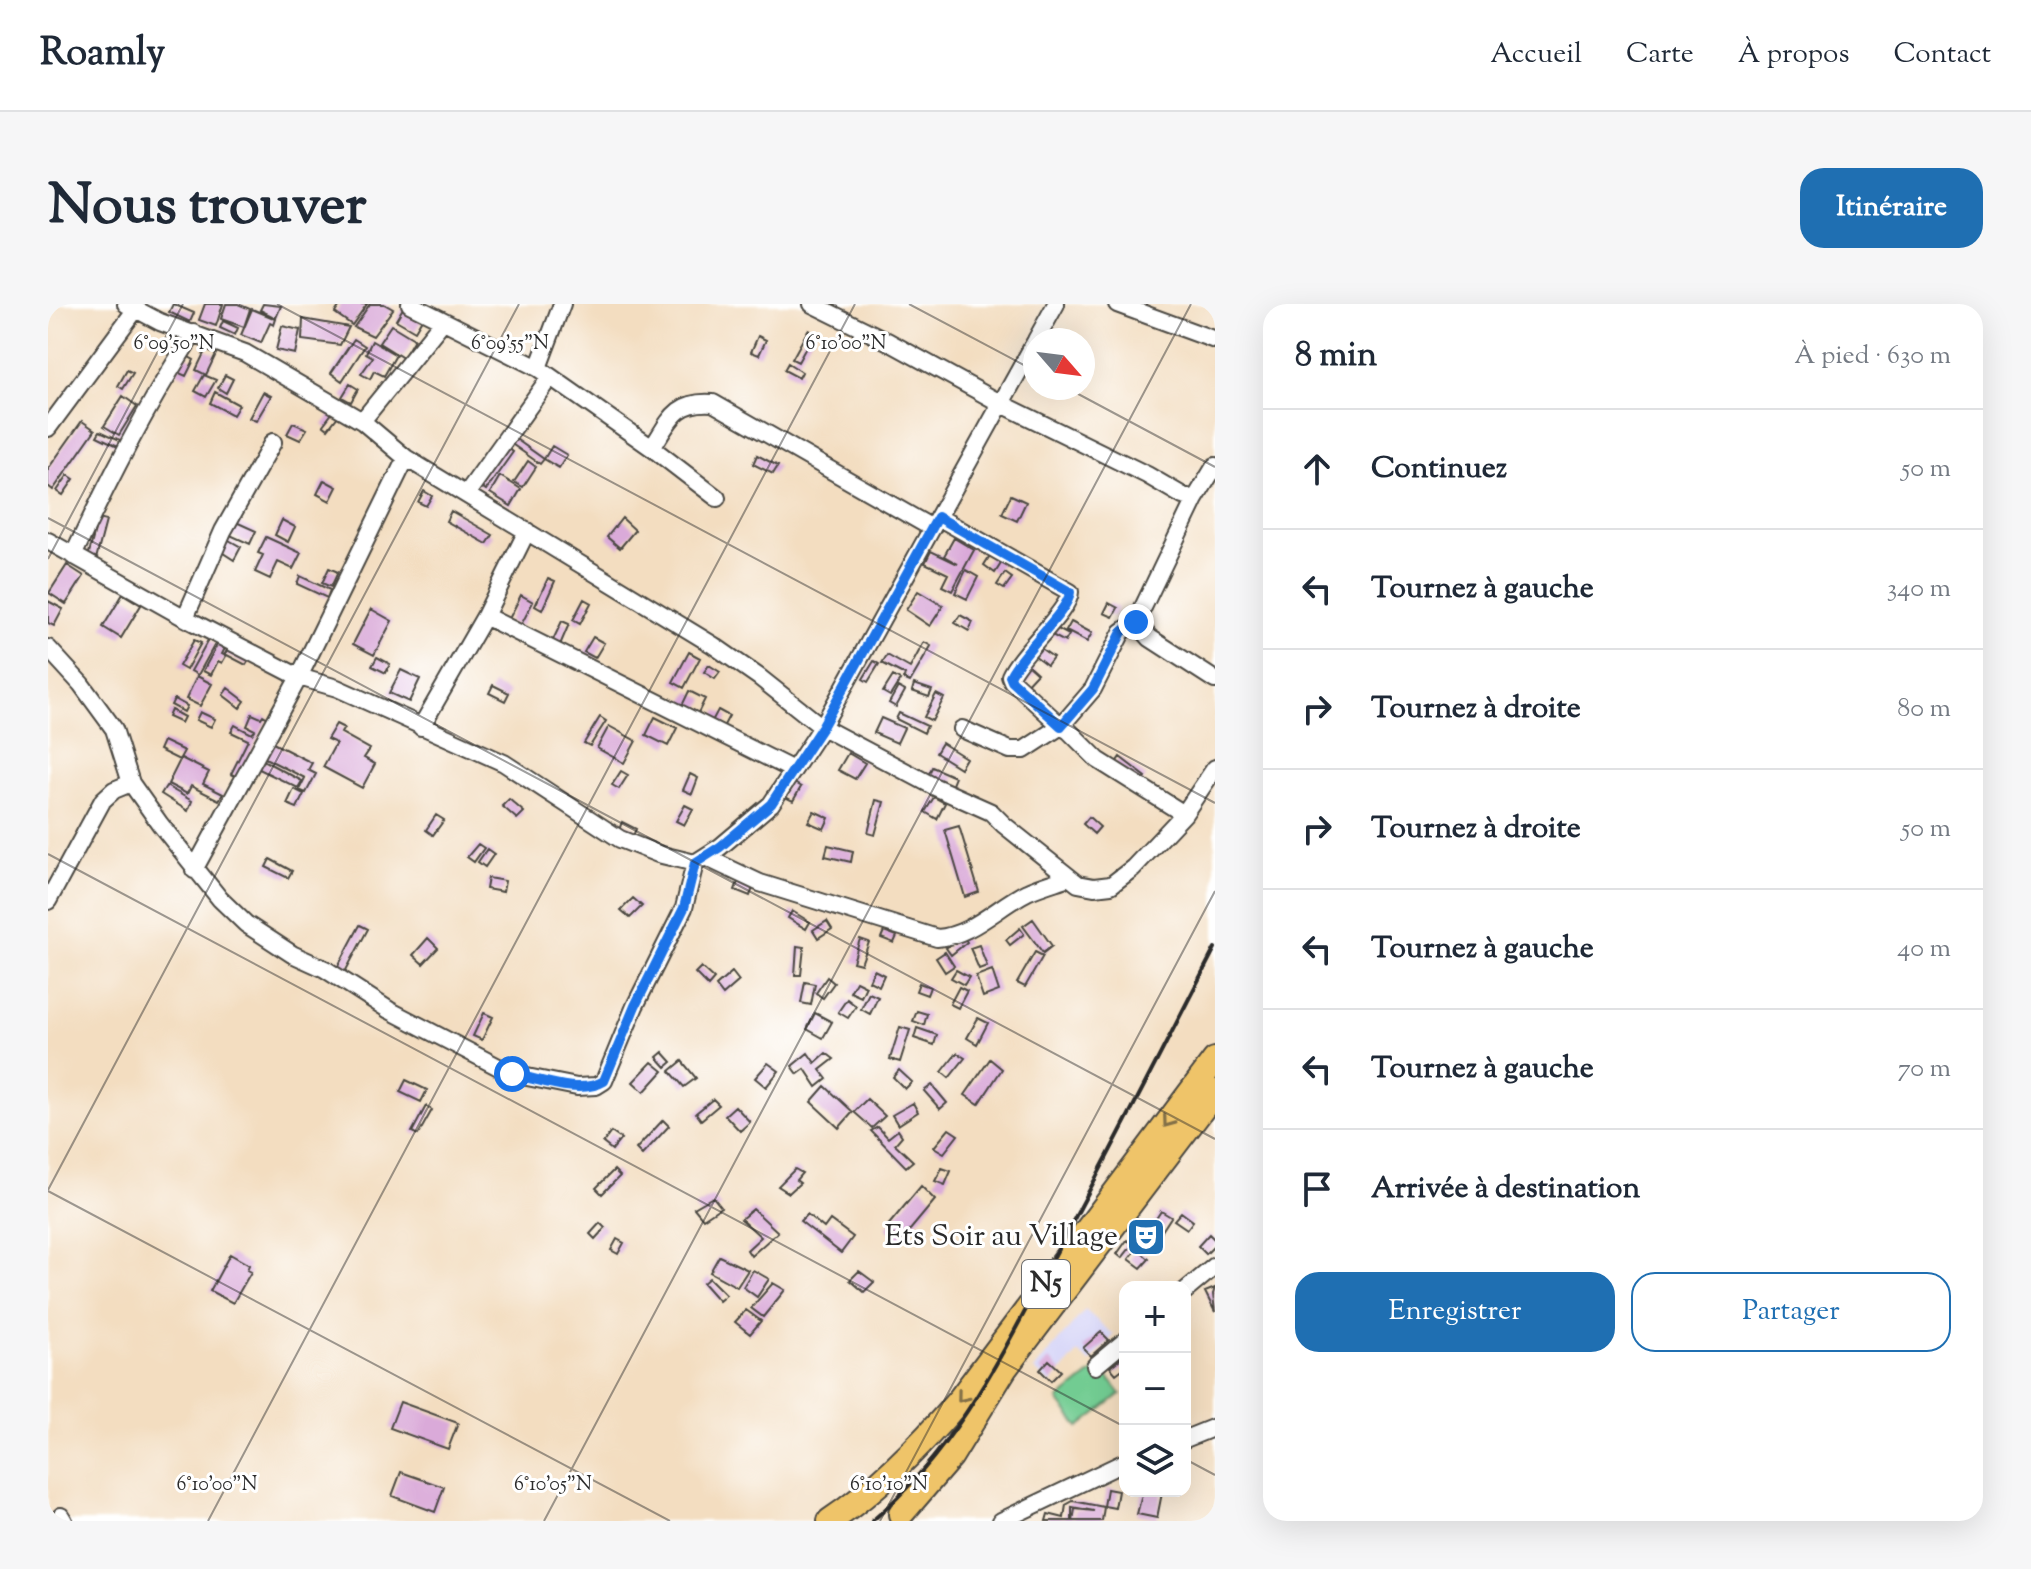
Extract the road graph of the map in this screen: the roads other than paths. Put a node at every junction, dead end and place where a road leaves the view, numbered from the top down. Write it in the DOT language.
graph roads {
  1 [pos="165,304"];
  2 [pos="410,304"];
  3 [pos="562,304"];
  4 [pos="812,304"];
  5 [pos="1056,304"];
  6 [pos="1117,304"];
  7 [pos="131,306"];
  8 [pos="443,321"];
  9 [pos="160,322"];
  10 [pos="1043,328"];
  11 [pos="194,333"];
  12 [pos="1215,340"];
  13 [pos="1023,365"];
  14 [pos="544,373"];
  15 [pos="1002,404"];
  16 [pos="362,421"];
  17 [pos="48,428"];
  18 [pos="273,442"];
  19 [pos="652,448"];
  20 [pos="406,458"];
  21 [pos="1215,466"];
  22 [pos="467,493"];
  23 [pos="717,498"];
  24 [pos="1195,499"];
  25 [pos="935,523"];
  26 [pos="527,531"];
  27 [pos="48,541"];
  28 [pos="73,556"];
  29 [pos="485,616"];
  30 [pos="185,618"];
  31 [pos="1136,622"];
  32 [pos="48,648"];
  33 [pos="299,677"];
  34 [pos="1215,680"];
  35 [pos="1061,726"];
  36 [pos="421,727"];
  37 [pos="822,727"];
  38 [pos="962,729"];
  39 [pos="1215,768"];
  40 [pos="793,770"];
  41 [pos="131,783"];
  42 [pos="1184,814"];
  43 [pos="700,860"];
  44 [pos="194,870"];
  45 [pos="1069,877"];
  46 [pos="48,901"];
  47 [pos="1215,1060"];
  48 [pos="1215,1092"];
  49 [pos="1215,1266"];
  50 [pos="1191,1286"];
  51 [pos="1119,1346"];
  52 [pos="1095,1366"];
  53 [pos="1215,1427"];
  54 [pos="1191,1437"];
  55 [pos="1119,1465"];
  56 [pos="864,1496"];
  57 [pos="900,1518"];
  58 [pos="830,1521"];
  59 [pos="852,1521"];
  60 [pos="1001,1521"];
  1 -- 9 [label="street"];
  2 -- 8 [label="street"];
  3 -- 14 [label="street"];
  4 -- 15 [label="street"];
  5 -- 10 [label="street"];
  6 -- 12 [label="street"];
  7 -- 9 [label="street"];
  7 -- 17 [label="street"];
  8 -- 14 [label="street"];
  8 -- 16 [label="street"];
  9 -- 11 [label="street"];
  11 -- 16 [label="street"];
  11 -- 28 [label="street"];
  13 -- 15 [label="street"];
  14 -- 19 [label="street"];
  14 -- 22 [label="street"];
  15 -- 24 [label="street"];
  15 -- 25 [label="street"];
  16 -- 20 [label="street"];
  18 -- 30 [label="street"];
  19 -- 23 [label="street"];
  19 -- 25 [label="street"];
  20 -- 22 [label="street"];
  20 -- 33 [label="street"];
  21 -- 24 [label="street"];
  22 -- 26 [label="street"];
  24 -- 31 [label="street"];
  25 -- 35 [label="street"];
  25 -- 37 [label="street"];
  26 -- 29 [label="street"];
  26 -- 37 [label="street"];
  27 -- 28 [label="street"];
  28 -- 30 [label="street"];
  29 -- 36 [label="street"];
  29 -- 40 [label="street"];
  30 -- 33 [label="street"];
  31 -- 34 [label="street"];
  31 -- 35 [label="street"];
  32 -- 41 [label="street"];
  33 -- 36 [label="street"];
  33 -- 44 [label="street"];
  35 -- 38 [label="street"];
  35 -- 42 [label="street"];
  36 -- 43 [label="street"];
  37 -- 40 [label="street"];
  37 -- 45 [label="street"];
  39 -- 42 [label="street"];
  40 -- 43 [label="street"];
  41 -- 44 [label="street"];
  41 -- 46 [label="street"];
  42 -- 45 [label="street"];
  43 -- 44 [label="street"];
  43 -- 45 [label="street"];
  47 -- 56 [label="highway, N5, one-way"];
  48 -- 57 [label="highway, N5"];
  49 -- 50 [label="street"];
  51 -- 52 [label="street"];
  53 -- 54 [label="street"];
  55 -- 60 [label="street"];
  56 -- 57 [label="highway"];
  56 -- 58 [label="highway, N5"];
  56 -- 59 [label="highway"];
}
